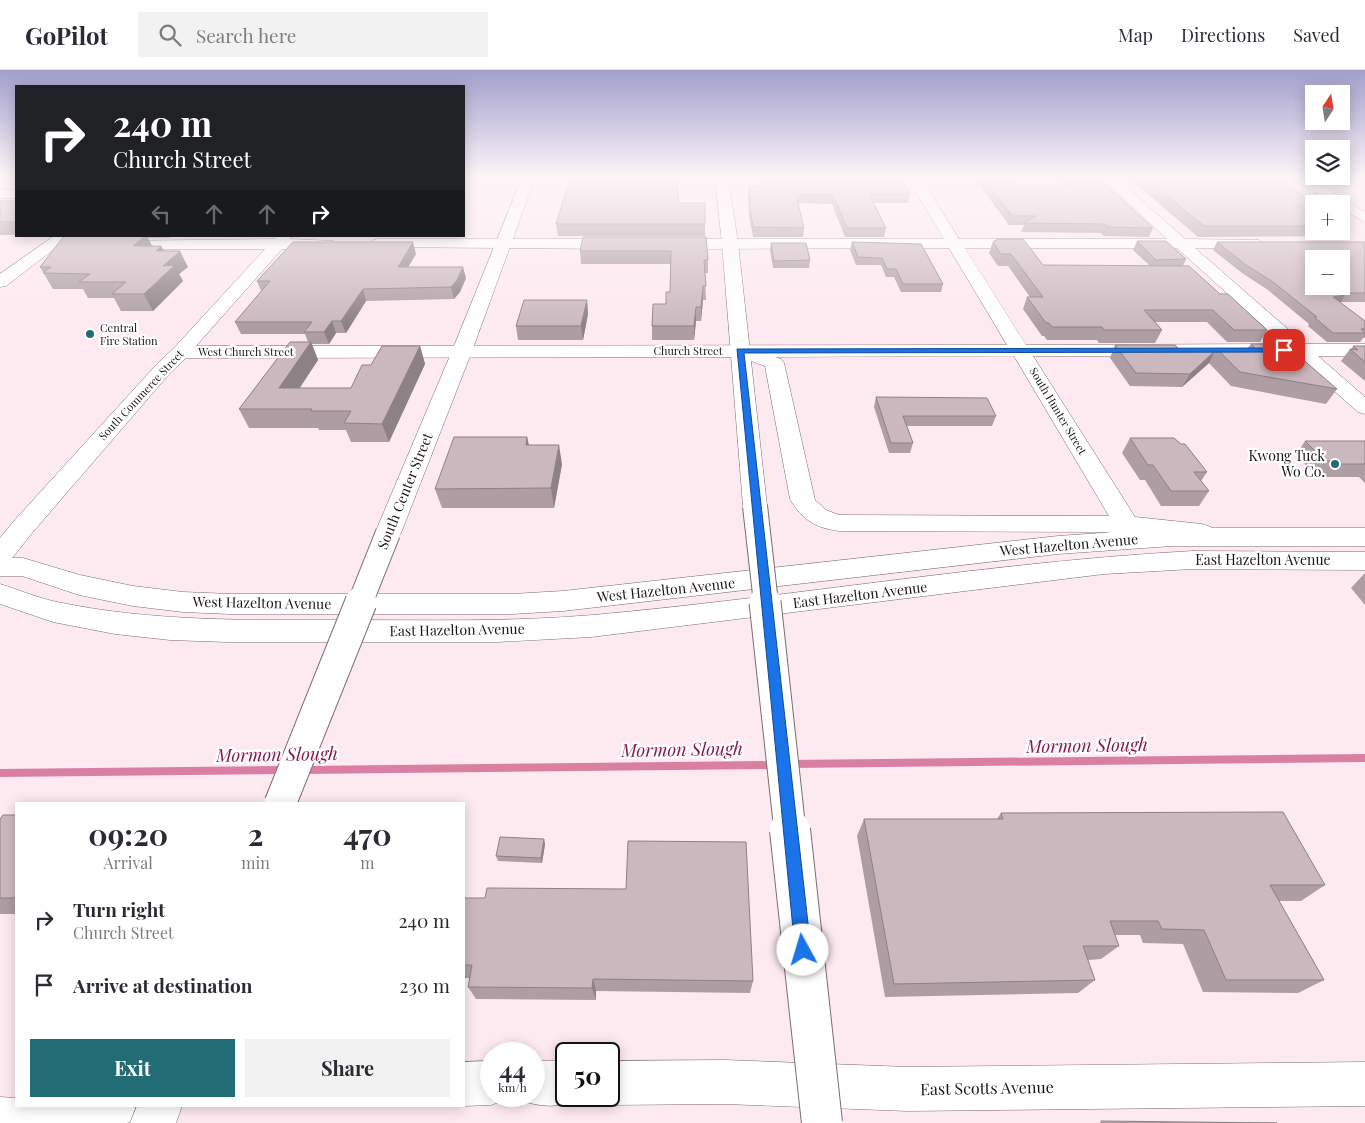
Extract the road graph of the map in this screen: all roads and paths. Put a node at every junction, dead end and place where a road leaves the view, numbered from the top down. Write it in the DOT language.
graph roads {
  1 [pos="510,227"];
  2 [pos="728,227"];
  3 [pos="945,227"];
  4 [pos="1162,227"];
  5 [pos="58,240"];
  6 [pos="282,240"];
  7 [pos="730,243"];
  8 [pos="955,243"];
  9 [pos="1180,243"];
  10 [pos="1267,243"];
  11 [pos="81,244"];
  12 [pos="100,244"];
  13 [pos="504,244"];
  14 [pos="634,244"];
  15 [pos="653,244"];
  16 [pos="0,282"];
  17 [pos="1301,350"];
  18 [pos="1365,350"];
  19 [pos="462,351"];
  20 [pos="740,351"];
  21 [pos="1022,351"];
  22 [pos="181,352"];
  23 [pos="1365,408"];
  24 [pos="1121,532"];
  25 [pos="1365,537"];
  26 [pos="0,556"];
  27 [pos="1365,561"];
  28 [pos="0,568"];
  29 [pos="0,594"];
  30 [pos="355,631"];
  31 [pos="281,802"];
  32 [pos="620,1082"];
  33 [pos="480,1083"];
  34 [pos="465,1084"];
  35 [pos="1365,1084"];
  36 [pos="109,1107"];
  37 [pos="160,1107"];
  38 [pos="0,1120"];
  39 [pos="153,1123"];
  40 [pos="822,1123"];
  1 -- 13 [label="street, South Center Street"];
  2 -- 7 [label="street"];
  3 -- 8 [label="street, South Hunter Street"];
  4 -- 9 [label="street"];
  5 -- 11 [label="street"];
  5 -- 16 [label="street"];
  6 -- 12 [label="street"];
  6 -- 13 [label="street"];
  6 -- 22 [label="street, South Commerce Street"];
  7 -- 8 [label="street"];
  7 -- 15 [label="street"];
  7 -- 20 [label="street"];
  8 -- 9 [label="street"];
  8 -- 21 [label="street, South Hunter Street"];
  9 -- 10 [label="street"];
  9 -- 17 [label="street"];
  13 -- 14 [label="street"];
  13 -- 19 [label="street, South Center Street"];
  17 -- 18 [label="street, Church Street"];
  17 -- 21 [label="street, Church Street"];
  17 -- 23 [label="street"];
  19 -- 20 [label="street, Church Street"];
  19 -- 22 [label="street, West Church Street"];
  19 -- 31 [label="street, South Center Street, bridge"];
  20 -- 21 [label="street, Church Street"];
  20 -- 24 [label="street"];
  20 -- 40 [label="street, bridge"];
  21 -- 24 [label="street, South Hunter Street"];
  22 -- 26 [label="street, South Commerce Street"];
  24 -- 25 [label="street, West Hazelton Avenue"];
  24 -- 28 [label="street, West Hazelton Avenue"];
  27 -- 30 [label="street, East Hazelton Avenue"];
  29 -- 30 [label="street, West Hazelton Avenue"];
  32 -- 35 [label="street, East Scotts Avenue"];
  33 -- 34 [label="street"];
  36 -- 38 [label="street"];
  37 -- 39 [label="street"];
}
